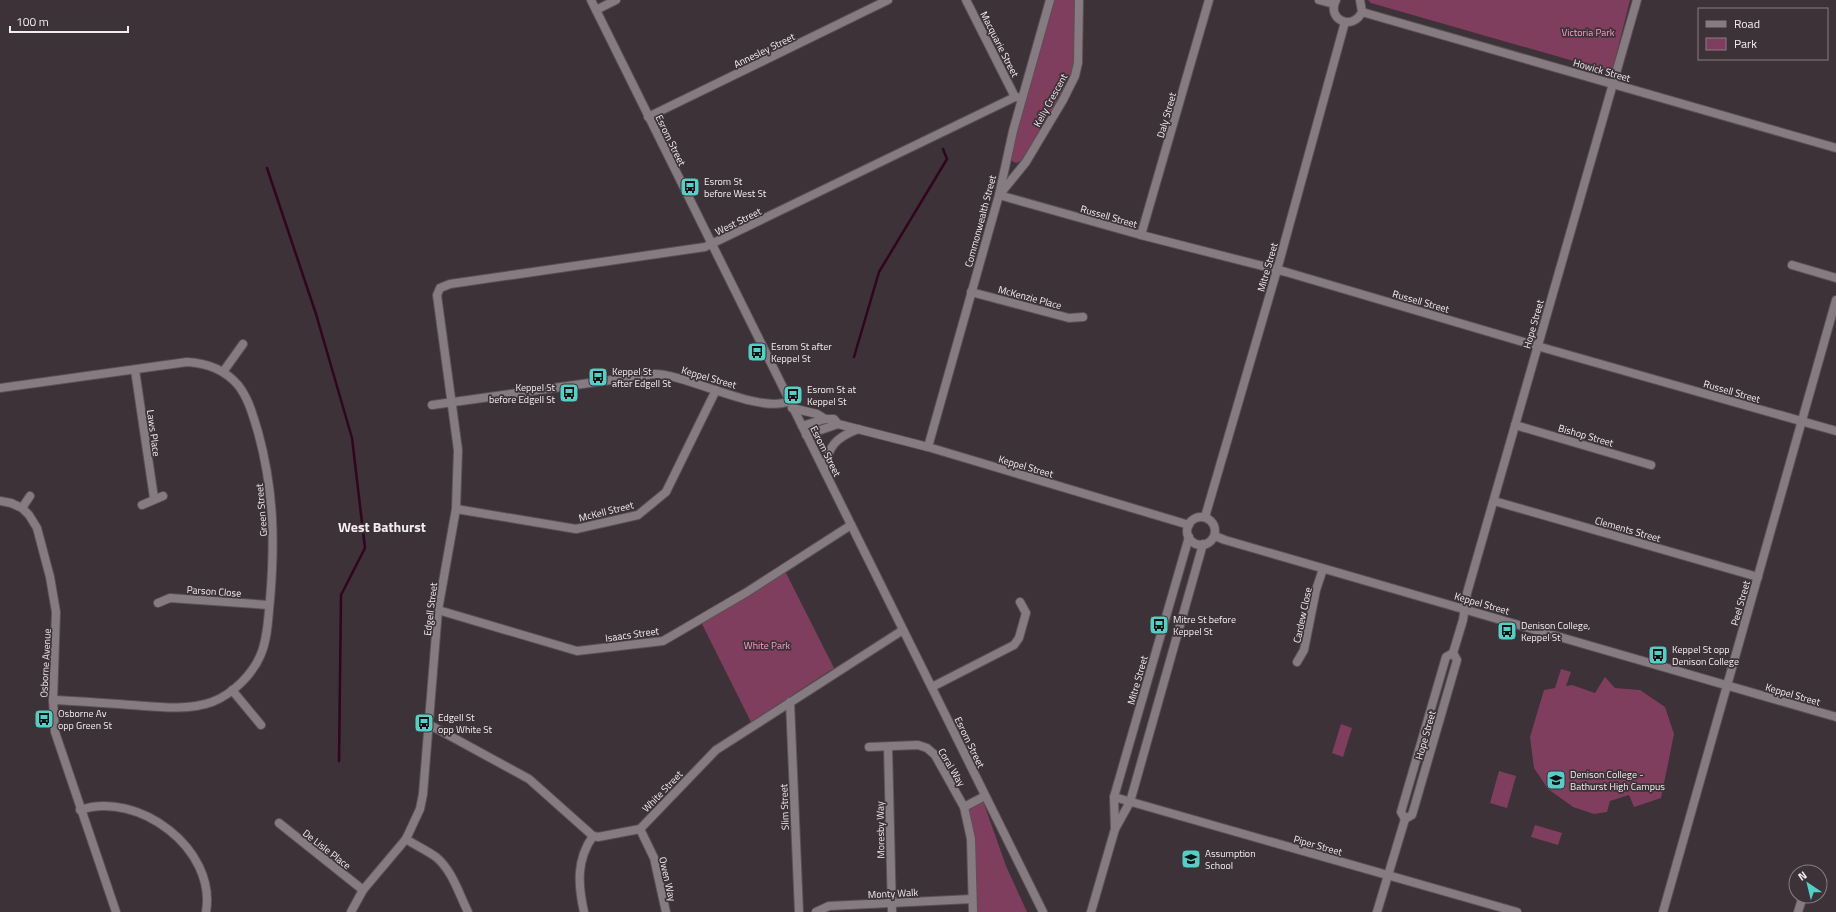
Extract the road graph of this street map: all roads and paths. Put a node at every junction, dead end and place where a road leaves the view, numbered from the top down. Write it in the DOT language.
graph roads {
  1 [pos="591,0"];
  2 [pos="616,0"];
  3 [pos="888,0"];
  4 [pos="966,0"];
  5 [pos="1050,0"];
  6 [pos="1079,0"];
  7 [pos="1209,0"];
  8 [pos="1319,0"];
  9 [pos="1360,0"];
  10 [pos="1637,0"];
  11 [pos="1335,2"];
  12 [pos="596,10"];
  13 [pos="1362,12"];
  14 [pos="1344,22"];
  15 [pos="1612,83"];
  16 [pos="1019,97"];
  17 [pos="648,117"];
  18 [pos="1836,148"];
  19 [pos="999,195"];
  20 [pos="1141,235"];
  21 [pos="712,245"];
  22 [pos="1792,265"];
  23 [pos="1277,270"];
  24 [pos="1836,278"];
  25 [pos="440,288"];
  26 [pos="971,292"];
  27 [pos="1836,300"];
  28 [pos="1083,317"];
  29 [pos="243,344"];
  30 [pos="1538,346"];
  31 [pos="135,370"];
  32 [pos="223,372"];
  33 [pos="0,388"];
  34 [pos="716,390"];
  35 [pos="451,402"];
  36 [pos="791,404"];
  37 [pos="432,405"];
  38 [pos="825,418"];
  39 [pos="1802,421"];
  40 [pos="838,424"];
  41 [pos="1515,425"];
  42 [pos="802,426"];
  43 [pos="858,429"];
  44 [pos="1836,431"];
  45 [pos="806,434"];
  46 [pos="928,448"];
  47 [pos="1651,465"];
  48 [pos="824,469"];
  49 [pos="30,496"];
  50 [pos="163,496"];
  51 [pos="154,498"];
  52 [pos="0,501"];
  53 [pos="1494,501"];
  54 [pos="142,505"];
  55 [pos="22,508"];
  56 [pos="456,509"];
  57 [pos="1206,517"];
  58 [pos="851,525"];
  59 [pos="1189,525"];
  60 [pos="1214,536"];
  61 [pos="1189,537"];
  62 [pos="1203,544"];
  63 [pos="1323,569"];
  64 [pos="1758,577"];
  65 [pos="1020,602"];
  66 [pos="158,603"];
  67 [pos="269,605"];
  68 [pos="1464,609"];
  69 [pos="438,610"];
  70 [pos="903,630"];
  71 [pos="1297,662"];
  72 [pos="1727,685"];
  73 [pos="932,687"];
  74 [pos="232,690"];
  75 [pos="52,700"];
  76 [pos="790,702"];
  77 [pos="1836,717"];
  78 [pos="261,725"];
  79 [pos="430,725"];
  80 [pos="869,747"];
  81 [pos="888,747"];
  82 [pos="985,796"];
  83 [pos="1114,797"];
  84 [pos="1130,802"];
  85 [pos="964,807"];
  86 [pos="80,810"];
  87 [pos="279,823"];
  88 [pos="640,829"];
  89 [pos="1115,829"];
  90 [pos="593,836"];
  91 [pos="406,839"];
  92 [pos="1388,876"];
  93 [pos="363,890"];
  94 [pos="972,899"];
  95 [pos="891,903"];
  96 [pos="116,912"];
  97 [pos="206,912"];
  98 [pos="351,912"];
  99 [pos="468,912"];
  100 [pos="584,912"];
  101 [pos="666,912"];
  102 [pos="799,912"];
  103 [pos="816,912"];
  104 [pos="892,912"];
  105 [pos="973,912"];
  106 [pos="1043,912"];
  107 [pos="1091,912"];
  108 [pos="1377,912"];
  109 [pos="1518,912"];
  110 [pos="1663,912"];
  1 -- 12 [label="street, Esrom Street"];
  2 -- 12 [label="street"];
  3 -- 17 [label="street, Annesley Street"];
  4 -- 16 [label="street, Macquarie Street"];
  5 -- 16 [label="street, Commonwealth Street"];
  6 -- 19 [label="street, Kelly Crescent"];
  7 -- 20 [label="street, Daly Street"];
  8 -- 11 [label="street"];
  9 -- 13 [label="street"];
  10 -- 15 [label="street, Hope Street"];
  11 -- 14 [label="street"];
  12 -- 17 [label="street, Esrom Street"];
  13 -- 14 [label="street"];
  13 -- 15 [label="street, Howick Street"];
  14 -- 23 [label="street, Mitre Street"];
  15 -- 18 [label="street, Howick Street"];
  15 -- 30 [label="street, Hope Street"];
  16 -- 19 [label="street, Commonwealth Street"];
  16 -- 21 [label="street, West Street"];
  17 -- 21 [label="street, Esrom Street"];
  19 -- 20 [label="street, Russell Street"];
  19 -- 26 [label="street, Commonwealth Street"];
  20 -- 23 [label="street, Russell Street"];
  21 -- 25 [label="street, West Street"];
  21 -- 36 [label="street, Esrom Street"];
  22 -- 24 [label="street"];
  23 -- 30 [label="street, Russell Street"];
  23 -- 57 [label="street, Mitre Street"];
  25 -- 35 [label="street, Edgell Street"];
  26 -- 28 [label="street, McKenzie Place"];
  26 -- 46 [label="street, Commonwealth Street"];
  27 -- 39 [label="street, Peel Street"];
  29 -- 32 [label="street"];
  30 -- 39 [label="street, Russell Street"];
  30 -- 41 [label="street, Hope Street"];
  31 -- 32 [label="street, Green Street"];
  31 -- 33 [label="street, Green Street"];
  31 -- 51 [label="street, Laws Place"];
  32 -- 67 [label="street, Green Street"];
  34 -- 35 [label="street, Keppel Street"];
  34 -- 36 [label="street, Keppel Street"];
  34 -- 56 [label="street, McKell Street"];
  35 -- 37 [label="street, Keppel Street"];
  35 -- 56 [label="street, Edgell Street"];
  36 -- 38 [label="street, Keppel Street"];
  36 -- 42 [label="street, Esrom Street"];
  38 -- 40 [label="street, Keppel Street"];
  38 -- 42 [label="street"];
  39 -- 44 [label="street, Russell Street"];
  39 -- 64 [label="street, Peel Street"];
  40 -- 43 [label="street, Keppel Street"];
  40 -- 45 [label="street"];
  41 -- 47 [label="street, Bishop Street"];
  41 -- 53 [label="street, Hope Street"];
  42 -- 45 [label="street, Esrom Street"];
  43 -- 46 [label="street, Keppel Street"];
  43 -- 48 [label="street"];
  45 -- 48 [label="street, Esrom Street"];
  46 -- 59 [label="street, Keppel Street"];
  48 -- 58 [label="street, Esrom Street"];
  49 -- 55 [label="street"];
  50 -- 51 [label="street"];
  51 -- 54 [label="street"];
  52 -- 55 [label="street"];
  53 -- 64 [label="street, Clements Street"];
  53 -- 68 [label="street, Hope Street"];
  55 -- 75 [label="street, Osborne Avenue"];
  56 -- 69 [label="street, Edgell Street"];
  57 -- 59 [label="street"];
  57 -- 60 [label="street"];
  58 -- 69 [label="street, Isaacs Street"];
  58 -- 70 [label="street, Esrom Street"];
  59 -- 61 [label="street"];
  60 -- 62 [label="street"];
  60 -- 63 [label="street, Keppel Street"];
  61 -- 62 [label="street"];
  61 -- 83 [label="street, Mitre Street"];
  62 -- 84 [label="street, Mitre Street"];
  63 -- 68 [label="street, Keppel Street"];
  63 -- 71 [label="street, Cardew Close"];
  64 -- 72 [label="street, Peel Street"];
  65 -- 73 [label="street"];
  66 -- 67 [label="street, Parson Close"];
  67 -- 74 [label="street, Green Street"];
  68 -- 72 [label="street, Keppel Street"];
  68 -- 92 [label="street, Hope Street"];
  69 -- 79 [label="street, Edgell Street"];
  70 -- 73 [label="street, Esrom Street"];
  70 -- 76 [label="street, White Street"];
  72 -- 77 [label="street, Keppel Street"];
  72 -- 110 [label="street, Peel Street"];
  73 -- 82 [label="street, Esrom Street"];
  74 -- 75 [label="street, Green Street"];
  74 -- 78 [label="street"];
  75 -- 86 [label="street, Osborne Avenue"];
  76 -- 88 [label="street, White Street"];
  76 -- 102 [label="street, Slim Street"];
  79 -- 90 [label="street"];
  79 -- 91 [label="street, Edgell Street"];
  80 -- 81 [label="street, Coral Way"];
  81 -- 85 [label="street, Coral Way"];
  81 -- 95 [label="street, Moresby Way"];
  82 -- 85 [label="street"];
  82 -- 106 [label="street, Esrom Street"];
  83 -- 84 [label="street, Piper Street"];
  83 -- 89 [label="street, Mitre Street"];
  84 -- 89 [label="street, Mitre Street"];
  84 -- 92 [label="street, Piper Street"];
  85 -- 94 [label="street, Coral Way"];
  86 -- 96 [label="street, Osborne Avenue"];
  86 -- 97 [label="street"];
  87 -- 93 [label="street, De Lisle Place"];
  88 -- 90 [label="street"];
  88 -- 101 [label="street, Owen Way"];
  89 -- 107 [label="street, Mitre Street"];
  90 -- 100 [label="street"];
  91 -- 93 [label="street, Edgell Street"];
  91 -- 99 [label="street"];
  92 -- 108 [label="street, Hope Street"];
  92 -- 109 [label="street, Piper Street"];
  93 -- 98 [label="street, Edgell Street"];
  94 -- 95 [label="street, Monty Walk"];
  94 -- 105 [label="street, Coral Way"];
  95 -- 103 [label="street, Monty Walk"];
  95 -- 104 [label="street, Moresby Way"];
}
